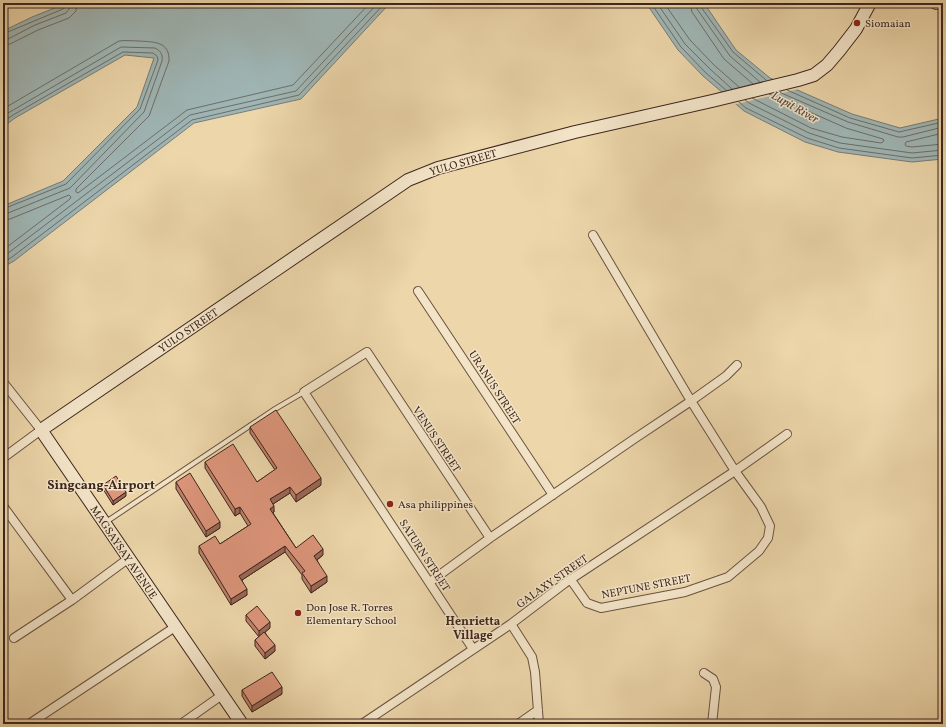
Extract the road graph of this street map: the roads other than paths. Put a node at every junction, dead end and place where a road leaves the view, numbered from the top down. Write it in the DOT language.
graph roads {
  1 [pos="870,3"];
  2 [pos="932,3"];
  3 [pos="943,5"];
  4 [pos="593,235"];
  5 [pos="418,291"];
  6 [pos="737,365"];
  7 [pos="3,382"];
  8 [pos="304,392"];
  9 [pos="691,401"];
  10 [pos="41,430"];
  11 [pos="787,434"];
  12 [pos="3,458"];
  13 [pos="735,470"];
  14 [pos="553,495"];
  15 [pos="3,506"];
  16 [pos="105,522"];
  17 [pos="490,538"];
  18 [pos="129,558"];
  19 [pos="571,580"];
  20 [pos="430,582"];
  21 [pos="72,600"];
  22 [pos="512,624"];
  23 [pos="175,627"];
  24 [pos="14,638"];
  25 [pos="473,649"];
  26 [pos="704,673"];
  27 [pos="222,695"];
  28 [pos="538,710"];
  29 [pos="29,724"];
  30 [pos="181,724"];
  31 [pos="242,724"];
  32 [pos="362,724"];
  33 [pos="518,724"];
  34 [pos="539,724"];
  35 [pos="712,724"];
  1 -- 10 [label="street, YULO STREET"];
  2 -- 3 [label="street"];
  4 -- 9 [label="street"];
  5 -- 14 [label="street, URANUS STREET"];
  6 -- 9 [label="street"];
  7 -- 10 [label="street, MAGSAYSAY AVENUE"];
  8 -- 16 [label="lane"];
  8 -- 17 [label="street, VENUS STREET"];
  8 -- 20 [label="street, SATURN STREET"];
  9 -- 13 [label="street"];
  9 -- 14 [label="street"];
  10 -- 12 [label="street"];
  10 -- 16 [label="street, MAGSAYSAY AVENUE"];
  11 -- 13 [label="street, GALAXY STREET"];
  13 -- 19 [label="street, GALAXY STREET"];
  13 -- 19 [label="street, NEPTUNE STREET"];
  14 -- 17 [label="street"];
  15 -- 21 [label="street"];
  16 -- 18 [label="street, MAGSAYSAY AVENUE"];
  17 -- 20 [label="street"];
  18 -- 21 [label="street"];
  18 -- 23 [label="street, MAGSAYSAY AVENUE"];
  19 -- 22 [label="street, GALAXY STREET"];
  20 -- 25 [label="street, SATURN STREET"];
  21 -- 24 [label="street"];
  22 -- 25 [label="street, GALAXY STREET"];
  22 -- 28 [label="street"];
  23 -- 27 [label="street, MAGSAYSAY AVENUE"];
  23 -- 29 [label="street"];
  25 -- 32 [label="street, GALAXY STREET"];
  26 -- 35 [label="street"];
  27 -- 30 [label="street"];
  27 -- 31 [label="street, MAGSAYSAY AVENUE"];
  28 -- 33 [label="street"];
  28 -- 34 [label="street"];
}
